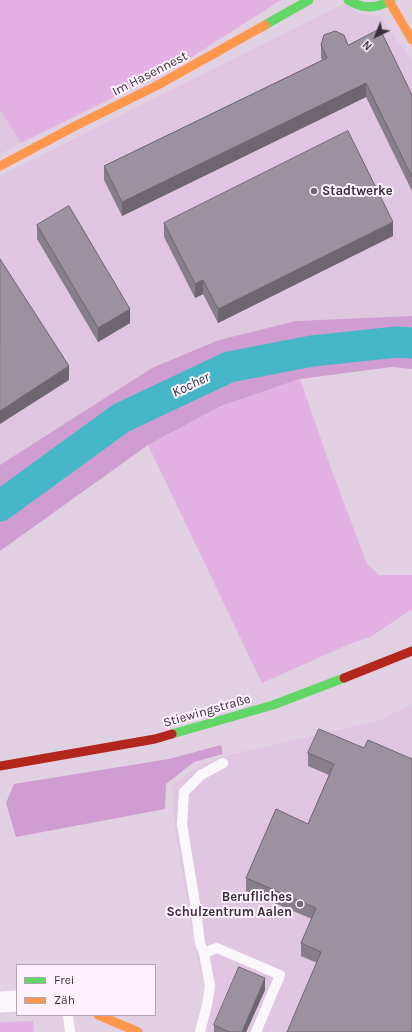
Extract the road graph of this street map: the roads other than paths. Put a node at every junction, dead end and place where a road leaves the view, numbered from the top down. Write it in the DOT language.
graph roads {
  1 [pos="309,0"];
  2 [pos="348,0"];
  3 [pos="390,1"];
  4 [pos="412,40"];
  5 [pos="0,166"];
  6 [pos="412,650"];
  7 [pos="223,763"];
  8 [pos="0,766"];
  9 [pos="204,953"];
  10 [pos="16,1001"];
  11 [pos="0,1002"];
  12 [pos="68,1016"];
  13 [pos="101,1016"];
  14 [pos="70,1032"];
  15 [pos="138,1032"];
  16 [pos="200,1032"];
  17 [pos="256,1032"];
  1 -- 5 [label="street, Im Hasennest"];
  2 -- 3 [label="street"];
  3 -- 4 [label="street"];
  6 -- 8 [label="street, Stiewingstraße"];
  7 -- 9 [label="lane"];
  9 -- 16 [label="lane"];
  9 -- 17 [label="lane"];
  10 -- 11 [label="street"];
  12 -- 14 [label="lane"];
  13 -- 15 [label="street"];
}
